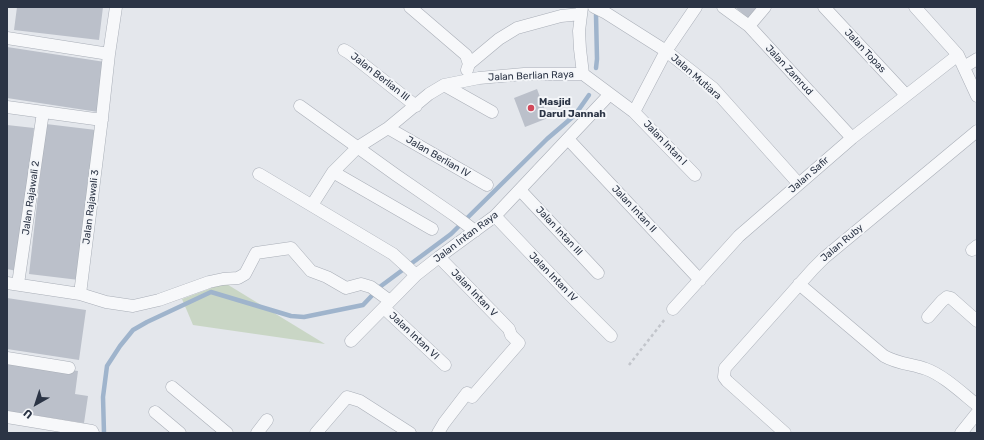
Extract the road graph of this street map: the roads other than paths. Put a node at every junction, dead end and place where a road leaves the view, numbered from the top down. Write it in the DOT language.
graph roads {
  1 [pos="116,7"];
  2 [pos="410,7"];
  3 [pos="594,7"];
  4 [pos="696,7"];
  5 [pos="723,7"];
  6 [pos="765,7"];
  7 [pos="824,7"];
  8 [pos="915,7"];
  9 [pos="581,10"];
  10 [pos="749,26"];
  11 [pos="7,38"];
  12 [pos="344,50"];
  13 [pos="666,51"];
  14 [pos="109,54"];
  15 [pos="958,55"];
  16 [pos="977,59"];
  17 [pos="469,64"];
  18 [pos="964,67"];
  19 [pos="584,75"];
  20 [pos="458,82"];
  21 [pos="444,85"];
  22 [pos="606,91"];
  23 [pos="906,95"];
  24 [pos="977,96"];
  25 [pos="300,106"];
  26 [pos="416,106"];
  27 [pos="7,107"];
  28 [pos="43,112"];
  29 [pos="492,112"];
  30 [pos="634,112"];
  31 [pos="102,120"];
  32 [pos="388,128"];
  33 [pos="977,131"];
  34 [pos="852,138"];
  35 [pos="568,139"];
  36 [pos="358,147"];
  37 [pos="333,172"];
  38 [pos="259,174"];
  39 [pos="695,175"];
  40 [pos="798,184"];
  41 [pos="487,186"];
  42 [pos="520,190"];
  43 [pos="312,205"];
  44 [pos="495,216"];
  45 [pos="432,229"];
  46 [pos="472,229"];
  47 [pos="439,257"];
  48 [pos="414,273"];
  49 [pos="598,273"];
  50 [pos="700,280"];
  51 [pos="12,284"];
  52 [pos="799,284"];
  53 [pos="80,294"];
  54 [pos="385,301"];
  55 [pos="673,310"];
  56 [pos="928,317"];
  57 [pos="977,321"];
  58 [pos="611,336"];
  59 [pos="351,342"];
  60 [pos="7,358"];
  61 [pos="445,365"];
  62 [pos="69,368"];
  63 [pos="172,387"];
  64 [pos="977,405"];
  65 [pos="155,412"];
  66 [pos="977,413"];
  67 [pos="7,417"];
  68 [pos="266,420"];
  69 [pos="93,433"];
  70 [pos="180,433"];
  71 [pos="227,433"];
  72 [pos="257,433"];
  73 [pos="316,433"];
  74 [pos="410,433"];
  75 [pos="438,433"];
  76 [pos="785,433"];
  77 [pos="961,433"];
  1 -- 14 [label="street, Jalan Rajawali 3"];
  2 -- 17 [label="street"];
  3 -- 13 [label="street, Jalan Mutiara"];
  4 -- 13 [label="street"];
  5 -- 10 [label="street, Jalan Zamrud"];
  6 -- 10 [label="street"];
  7 -- 23 [label="street, Jalan Topas"];
  8 -- 15 [label="street"];
  9 -- 17 [label="street"];
  9 -- 19 [label="street"];
  10 -- 34 [label="street, Jalan Zamrud"];
  11 -- 14 [label="street"];
  12 -- 26 [label="street, Jalan Berlian III"];
  13 -- 30 [label="street"];
  13 -- 40 [label="street, Jalan Mutiara"];
  14 -- 31 [label="street, Jalan Rajawali 3"];
  15 -- 18 [label="street"];
  15 -- 23 [label="street, Jalan Safir"];
  16 -- 18 [label="street"];
  17 -- 20 [label="street"];
  18 -- 24 [label="street"];
  19 -- 20 [label="street, Jalan Berlian Raya"];
  19 -- 22 [label="street, Jalan Intan I"];
  20 -- 21 [label="street, Jalan Berlian Raya"];
  21 -- 26 [label="street, Jalan Berlian Raya"];
  21 -- 29 [label="street"];
  22 -- 30 [label="street, Jalan Intan I"];
  22 -- 35 [label="street, Jalan Intan Raya"];
  23 -- 34 [label="street, Jalan Safir"];
  25 -- 36 [label="street"];
  26 -- 32 [label="street, Jalan Berlian Raya"];
  27 -- 28 [label="street"];
  28 -- 31 [label="street"];
  28 -- 51 [label="street, Jalan Rajawali 2"];
  30 -- 39 [label="street, Jalan Intan I"];
  31 -- 53 [label="street, Jalan Rajawali 3"];
  32 -- 36 [label="street, Jalan Berlian Raya"];
  32 -- 41 [label="street, Jalan Berlian IV"];
  33 -- 52 [label="street, Jalan Ruby"];
  34 -- 40 [label="street, Jalan Safir"];
  35 -- 42 [label="street, Jalan Intan Raya"];
  35 -- 50 [label="street, Jalan Intan II"];
  36 -- 37 [label="street, Jalan Berlian Raya"];
  36 -- 46 [label="street"];
  37 -- 43 [label="street, Jalan Berlian Raya"];
  37 -- 45 [label="street"];
  38 -- 43 [label="street"];
  40 -- 50 [label="street, Jalan Safir"];
  42 -- 44 [label="street, Jalan Intan Raya"];
  42 -- 49 [label="street, Jalan Intan III"];
  43 -- 48 [label="street"];
  44 -- 46 [label="street, Jalan Intan Raya"];
  44 -- 58 [label="street, Jalan Intan IV"];
  46 -- 47 [label="street, Jalan Intan Raya"];
  47 -- 48 [label="street, Jalan Intan Raya"];
  47 -- 75 [label="street, Jalan Intan V"];
  48 -- 54 [label="street, Jalan Intan Raya"];
  50 -- 55 [label="street, Jalan Safir"];
  51 -- 53 [label="street"];
  52 -- 64 [label="street"];
  52 -- 76 [label="street, Jalan Ruby"];
  53 -- 54 [label="street, Jalan Intan VI"];
  54 -- 59 [label="street, Jalan Intan Raya"];
  54 -- 61 [label="street, Jalan Intan VI"];
  56 -- 57 [label="street"];
  60 -- 62 [label="street"];
  63 -- 71 [label="street"];
  65 -- 70 [label="street"];
  66 -- 77 [label="street"];
  67 -- 69 [label="street"];
  68 -- 72 [label="street"];
  73 -- 74 [label="street"];
}
